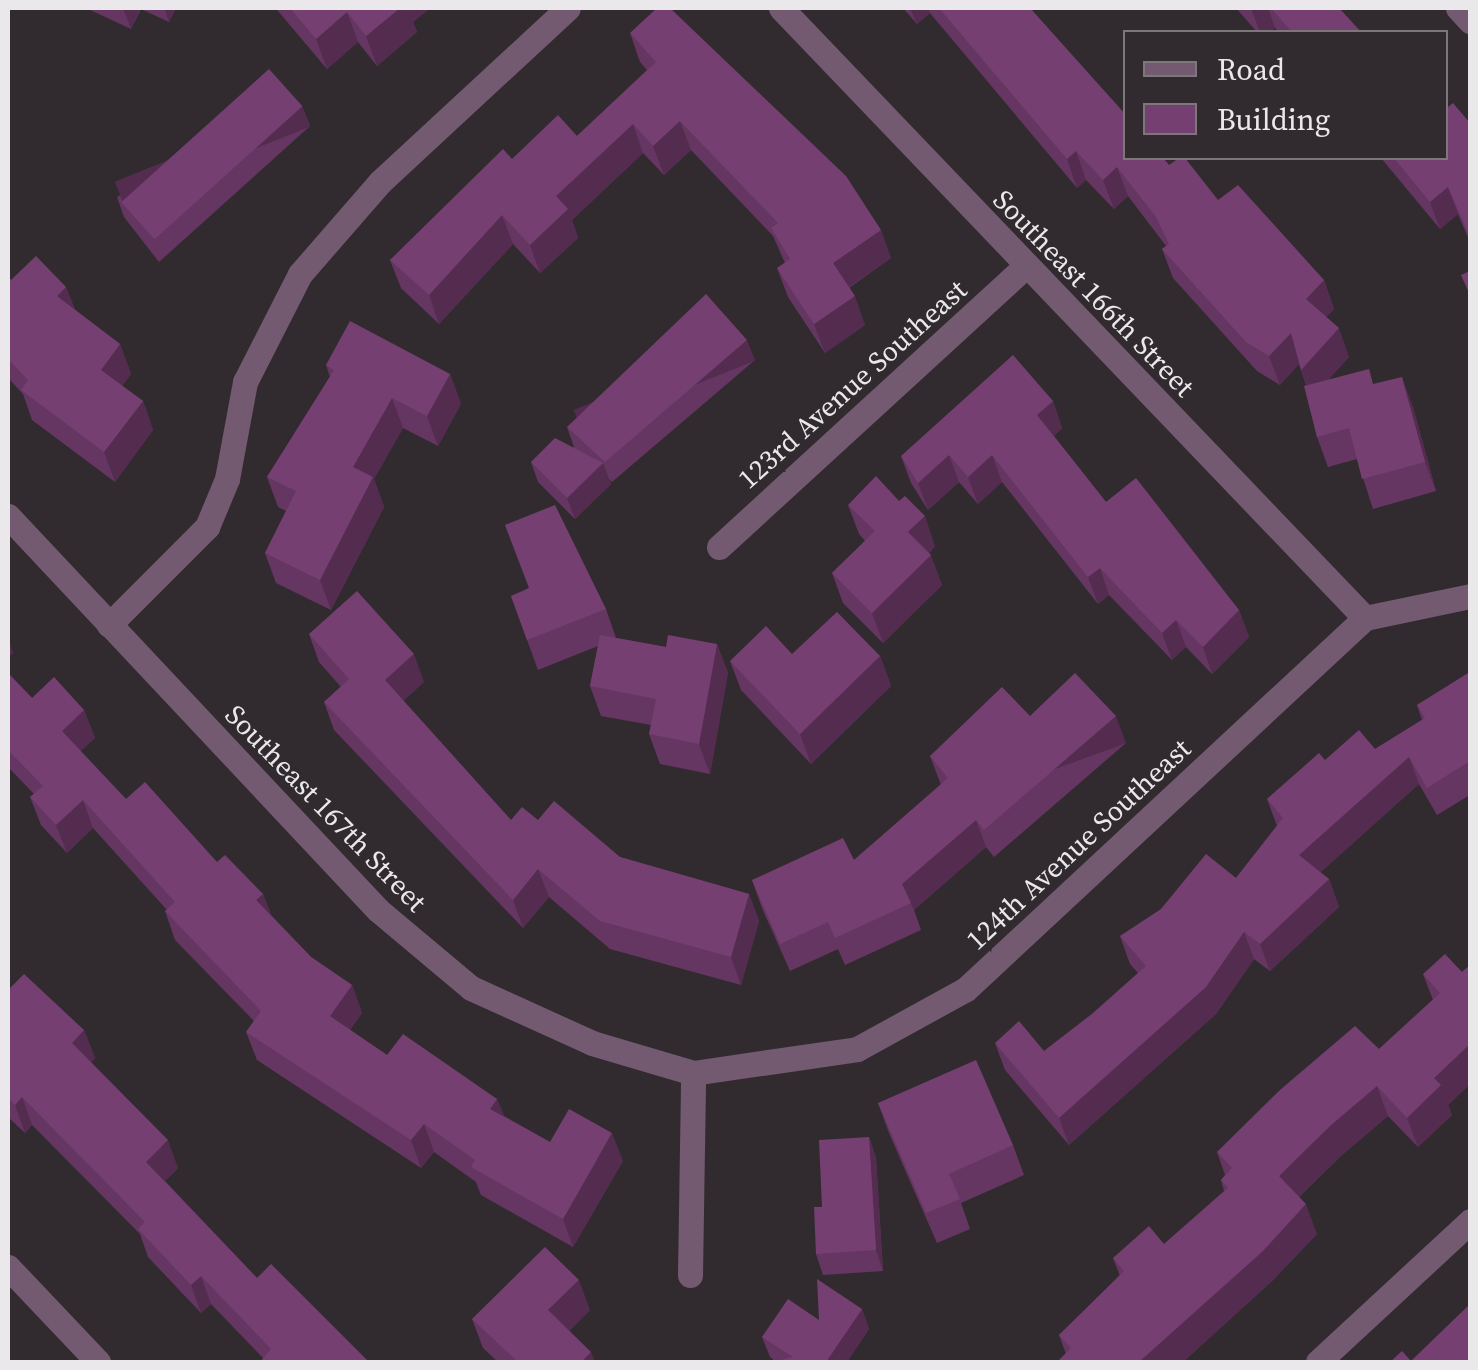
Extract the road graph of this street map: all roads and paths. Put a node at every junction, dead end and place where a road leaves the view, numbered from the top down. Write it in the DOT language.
graph roads {
  1 [pos="568,8"];
  2 [pos="781,8"];
  3 [pos="1458,8"];
  4 [pos="1470,21"];
  5 [pos="1026,266"];
  6 [pos="8,516"];
  7 [pos="719,547"];
  8 [pos="1470,596"];
  9 [pos="1365,618"];
  10 [pos="110,626"];
  11 [pos="693,1073"];
  12 [pos="1470,1221"];
  13 [pos="9,1271"];
  14 [pos="690,1276"];
  15 [pos="98,1362"];
  16 [pos="1318,1362"];
  1 -- 10 [label="street"];
  2 -- 5 [label="street, Southeast 166th Street"];
  3 -- 4 [label="street"];
  5 -- 7 [label="street, 123rd Avenue Southeast"];
  5 -- 9 [label="street, Southeast 166th Street"];
  6 -- 10 [label="street, Southeast 167th Street"];
  8 -- 9 [label="street"];
  9 -- 11 [label="street, 124th Avenue Southeast"];
  10 -- 11 [label="street, Southeast 167th Street"];
  11 -- 14 [label="street"];
  12 -- 16 [label="street"];
  13 -- 15 [label="street"];
}
